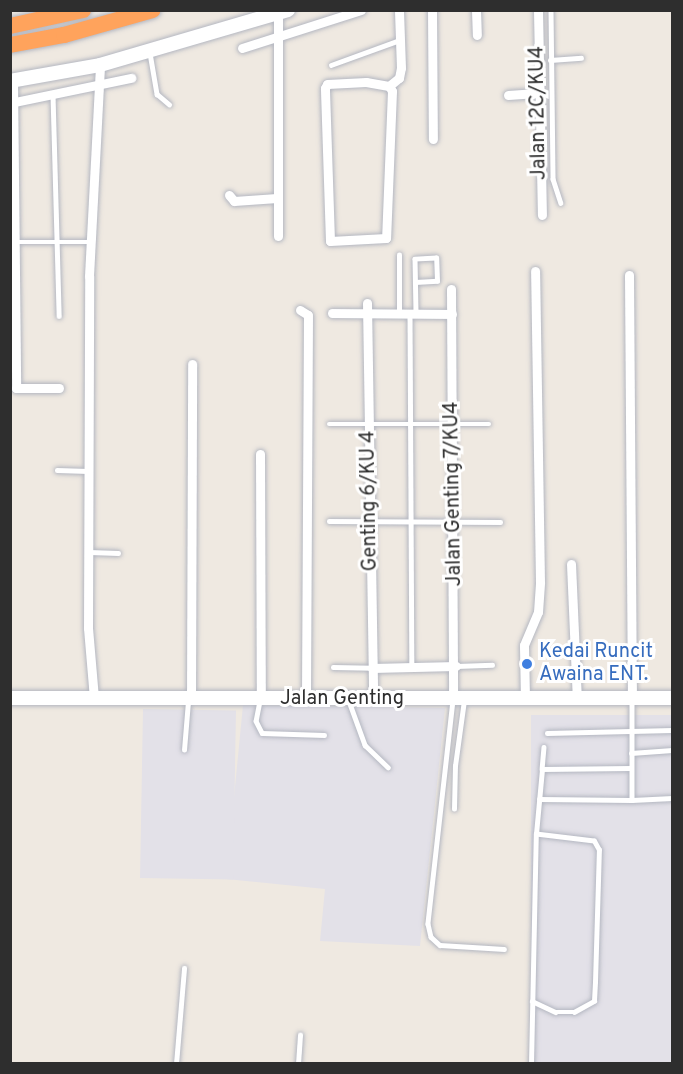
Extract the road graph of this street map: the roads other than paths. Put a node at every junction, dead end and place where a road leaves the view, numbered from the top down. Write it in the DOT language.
graph roads {
  1 [pos="83,10"];
  2 [pos="153,10"];
  3 [pos="361,10"];
  4 [pos="399,10"];
  5 [pos="432,10"];
  6 [pos="476,10"];
  7 [pos="538,10"];
  8 [pos="551,10"];
  9 [pos="283,12"];
  10 [pos="10,26"];
  11 [pos="477,35"];
  12 [pos="277,36"];
  13 [pos="400,40"];
  14 [pos="10,45"];
  15 [pos="242,48"];
  16 [pos="149,50"];
  17 [pos="581,58"];
  18 [pos="550,60"];
  19 [pos="100,65"];
  20 [pos="331,65"];
  21 [pos="131,78"];
  22 [pos="12,81"];
  23 [pos="102,83"];
  24 [pos="389,86"];
  25 [pos="537,93"];
  26 [pos="53,95"];
  27 [pos="508,95"];
  28 [pos="12,102"];
  29 [pos="169,104"];
  30 [pos="433,139"];
  31 [pos="229,195"];
  32 [pos="278,198"];
  33 [pos="561,203"];
  34 [pos="13,210"];
  35 [pos="542,215"];
  36 [pos="278,236"];
  37 [pos="15,242"];
  38 [pos="92,242"];
  39 [pos="57,243"];
  40 [pos="399,255"];
  41 [pos="535,270"];
  42 [pos="629,275"];
  43 [pos="415,282"];
  44 [pos="451,288"];
  45 [pos="367,303"];
  46 [pos="300,310"];
  47 [pos="332,314"];
  48 [pos="367,314"];
  49 [pos="399,314"];
  50 [pos="413,314"];
  51 [pos="452,314"];
  52 [pos="59,316"];
  53 [pos="192,364"];
  54 [pos="13,388"];
  55 [pos="59,388"];
  56 [pos="369,422"];
  57 [pos="412,423"];
  58 [pos="329,424"];
  59 [pos="453,424"];
  60 [pos="489,424"];
  61 [pos="260,454"];
  62 [pos="57,470"];
  63 [pos="90,471"];
  64 [pos="329,521"];
  65 [pos="370,522"];
  66 [pos="413,522"];
  67 [pos="455,522"];
  68 [pos="500,522"];
  69 [pos="89,552"];
  70 [pos="118,553"];
  71 [pos="571,564"];
  72 [pos="492,665"];
  73 [pos="456,666"];
  74 [pos="333,667"];
  75 [pos="412,667"];
  76 [pos="372,668"];
  77 [pos="10,698"];
  78 [pos="94,698"];
  79 [pos="189,698"];
  80 [pos="672,698"];
  81 [pos="261,699"];
  82 [pos="306,699"];
  83 [pos="348,699"];
  84 [pos="373,699"];
  85 [pos="525,699"];
  86 [pos="577,699"];
  87 [pos="632,699"];
  88 [pos="459,700"];
  89 [pos="632,730"];
  90 [pos="672,730"];
  91 [pos="547,733"];
  92 [pos="324,735"];
  93 [pos="544,747"];
  94 [pos="184,750"];
  95 [pos="672,750"];
  96 [pos="632,753"];
  97 [pos="388,767"];
  98 [pos="631,768"];
  99 [pos="542,769"];
  100 [pos="672,798"];
  101 [pos="539,799"];
  102 [pos="632,800"];
  103 [pos="454,809"];
  104 [pos="536,834"];
  105 [pos="504,949"];
  106 [pos="184,968"];
  107 [pos="532,1001"];
  108 [pos="300,1035"];
  109 [pos="176,1064"];
  110 [pos="298,1064"];
  111 [pos="531,1064"];
  1 -- 10 [label="highway"];
  2 -- 14 [label="highway"];
  3 -- 12 [label="street"];
  4 -- 13 [label="street"];
  5 -- 30 [label="street"];
  6 -- 11 [label="street"];
  7 -- 25 [label="street, Jalan 12C/KU4"];
  8 -- 18 [label="lane"];
  9 -- 12 [label="street"];
  9 -- 16 [label="street"];
  12 -- 15 [label="street"];
  12 -- 32 [label="street"];
  13 -- 20 [label="lane"];
  13 -- 24 [label="street"];
  16 -- 19 [label="street"];
  16 -- 29 [label="lane"];
  17 -- 18 [label="lane"];
  18 -- 33 [label="lane"];
  19 -- 22 [label="street"];
  19 -- 23 [label="street"];
  21 -- 23 [label="street"];
  22 -- 28 [label="street"];
  23 -- 26 [label="street"];
  23 -- 38 [label="street"];
  24 -- 24 [label="street"];
  25 -- 27 [label="street"];
  25 -- 35 [label="street, Jalan 12C/KU4"];
  26 -- 28 [label="street"];
  26 -- 39 [label="lane"];
  28 -- 34 [label="street"];
  31 -- 32 [label="street"];
  32 -- 36 [label="street"];
  34 -- 37 [label="street"];
  37 -- 39 [label="lane"];
  37 -- 54 [label="street"];
  38 -- 39 [label="lane"];
  38 -- 63 [label="street"];
  39 -- 52 [label="lane"];
  40 -- 49 [label="lane"];
  41 -- 85 [label="street"];
  42 -- 87 [label="street"];
  43 -- 43 [label="lane"];
  43 -- 50 [label="lane"];
  44 -- 51 [label="street, Jalan Genting 7/KU4"];
  45 -- 48 [label="street, Genting 6/KU 4"];
  46 -- 82 [label="street"];
  47 -- 48 [label="street"];
  48 -- 49 [label="street"];
  48 -- 56 [label="street, Genting 6/KU 4"];
  49 -- 50 [label="street"];
  50 -- 51 [label="street"];
  50 -- 57 [label="lane"];
  51 -- 59 [label="street, Jalan Genting 7/KU4"];
  53 -- 79 [label="street"];
  54 -- 55 [label="street"];
  56 -- 57 [label="lane"];
  56 -- 58 [label="lane"];
  56 -- 65 [label="street, Genting 6/KU 4"];
  57 -- 59 [label="lane"];
  57 -- 66 [label="lane"];
  59 -- 60 [label="lane"];
  59 -- 67 [label="street, Jalan Genting 7/KU4"];
  61 -- 81 [label="street"];
  62 -- 63 [label="lane"];
  63 -- 69 [label="street"];
  64 -- 65 [label="lane"];
  65 -- 66 [label="lane"];
  65 -- 76 [label="street, Genting 6/KU 4"];
  66 -- 67 [label="lane"];
  66 -- 75 [label="lane"];
  67 -- 68 [label="lane"];
  67 -- 73 [label="street, Jalan Genting 7/KU4"];
  69 -- 70 [label="lane"];
  69 -- 78 [label="street"];
  71 -- 86 [label="street"];
  72 -- 73 [label="lane"];
  73 -- 75 [label="street"];
  73 -- 88 [label="street, Jalan Genting 7/KU4"];
  74 -- 76 [label="lane"];
  75 -- 76 [label="street"];
  76 -- 84 [label="street, Genting 6/KU 4"];
  77 -- 78 [label="street, Jalan Genting"];
  78 -- 79 [label="street, Jalan Genting"];
  79 -- 81 [label="street, Jalan Genting"];
  79 -- 94 [label="lane"];
  80 -- 87 [label="street, Jalan Genting"];
  81 -- 82 [label="street, Jalan Genting"];
  81 -- 92 [label="lane"];
  82 -- 83 [label="street, Jalan Genting"];
  83 -- 84 [label="street, Jalan Genting"];
  83 -- 97 [label="lane"];
  84 -- 88 [label="street, Jalan Genting"];
  85 -- 86 [label="street, Jalan Genting"];
  85 -- 88 [label="street, Jalan Genting"];
  86 -- 87 [label="street, Jalan Genting"];
  87 -- 89 [label="lane"];
  88 -- 103 [label="lane"];
  88 -- 105 [label="lane"];
  89 -- 90 [label="lane"];
  89 -- 91 [label="lane"];
  89 -- 96 [label="lane"];
  93 -- 99 [label="lane"];
  95 -- 96 [label="lane"];
  96 -- 98 [label="lane"];
  98 -- 99 [label="lane"];
  98 -- 102 [label="lane"];
  99 -- 101 [label="lane"];
  100 -- 102 [label="lane"];
  101 -- 102 [label="lane"];
  101 -- 104 [label="lane"];
  104 -- 107 [label="lane"];
  104 -- 107 [label="lane"];
  106 -- 109 [label="lane"];
  107 -- 111 [label="lane"];
  108 -- 110 [label="lane"];
}
